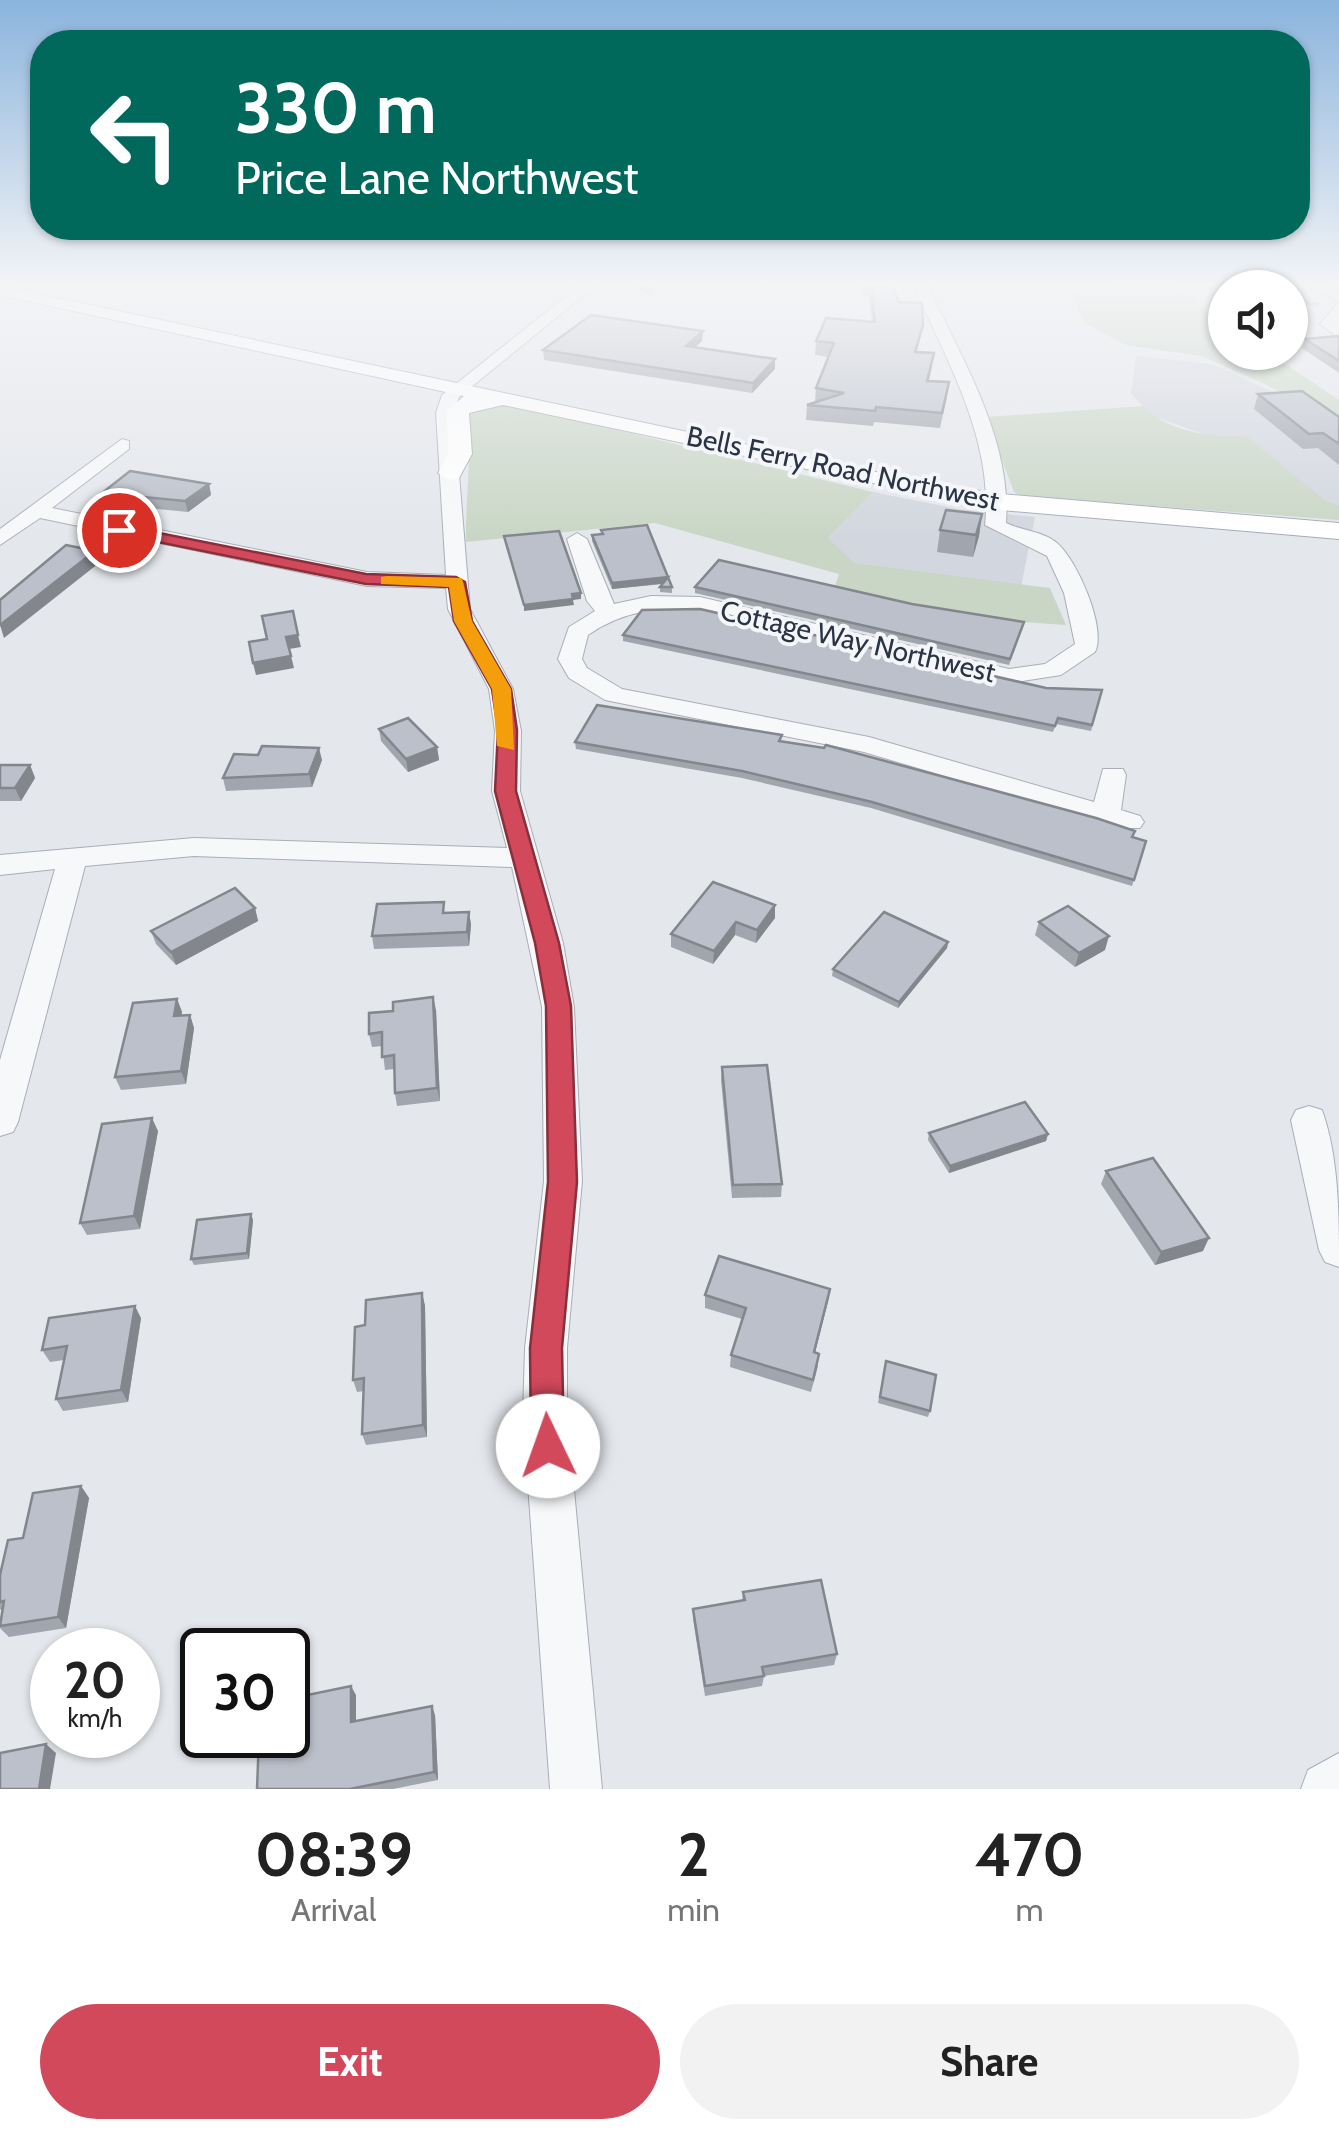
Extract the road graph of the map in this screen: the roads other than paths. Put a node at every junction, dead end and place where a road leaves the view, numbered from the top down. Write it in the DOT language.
graph roads {
  1 [pos="383,369"];
  2 [pos="483,369"];
  3 [pos="956,369"];
  4 [pos="462,386"];
  5 [pos="518,399"];
  6 [pos="122,445"];
  7 [pos="450,473"];
  8 [pos="1001,502"];
  9 [pos="36,511"];
  10 [pos="1339,531"];
  11 [pos="0,539"];
  12 [pos="577,540"];
  13 [pos="456,582"];
  14 [pos="609,610"];
  15 [pos="1113,775"];
  16 [pos="72,858"];
  17 [pos="522,858"];
  18 [pos="0,865"];
  19 [pos="1309,1120"];
  20 [pos="0,1122"];
  21 [pos="1339,1250"];
  22 [pos="1339,1779"];
  23 [pos="576,1789"];
  24 [pos="1327,1789"];
  1 -- 4 [label="main road, Bells Ferry Road Northwest"];
  2 -- 4 [label="street"];
  3 -- 8 [label="street"];
  4 -- 5 [label="main road, Bells Ferry Road Northwest"];
  4 -- 7 [label="street"];
  5 -- 7 [label="main road"];
  5 -- 8 [label="main road, Bells Ferry Road Northwest"];
  6 -- 9 [label="street"];
  7 -- 13 [label="street"];
  8 -- 10 [label="main road, Bells Ferry Road Northwest"];
  8 -- 14 [label="street, Cottage Way Northwest"];
  9 -- 11 [label="street"];
  9 -- 13 [label="street"];
  12 -- 14 [label="street"];
  13 -- 17 [label="street"];
  14 -- 15 [label="street"];
  16 -- 17 [label="street"];
  16 -- 18 [label="street"];
  16 -- 20 [label="street"];
  17 -- 23 [label="street"];
  19 -- 21 [label="street"];
  22 -- 24 [label="street"];
}
